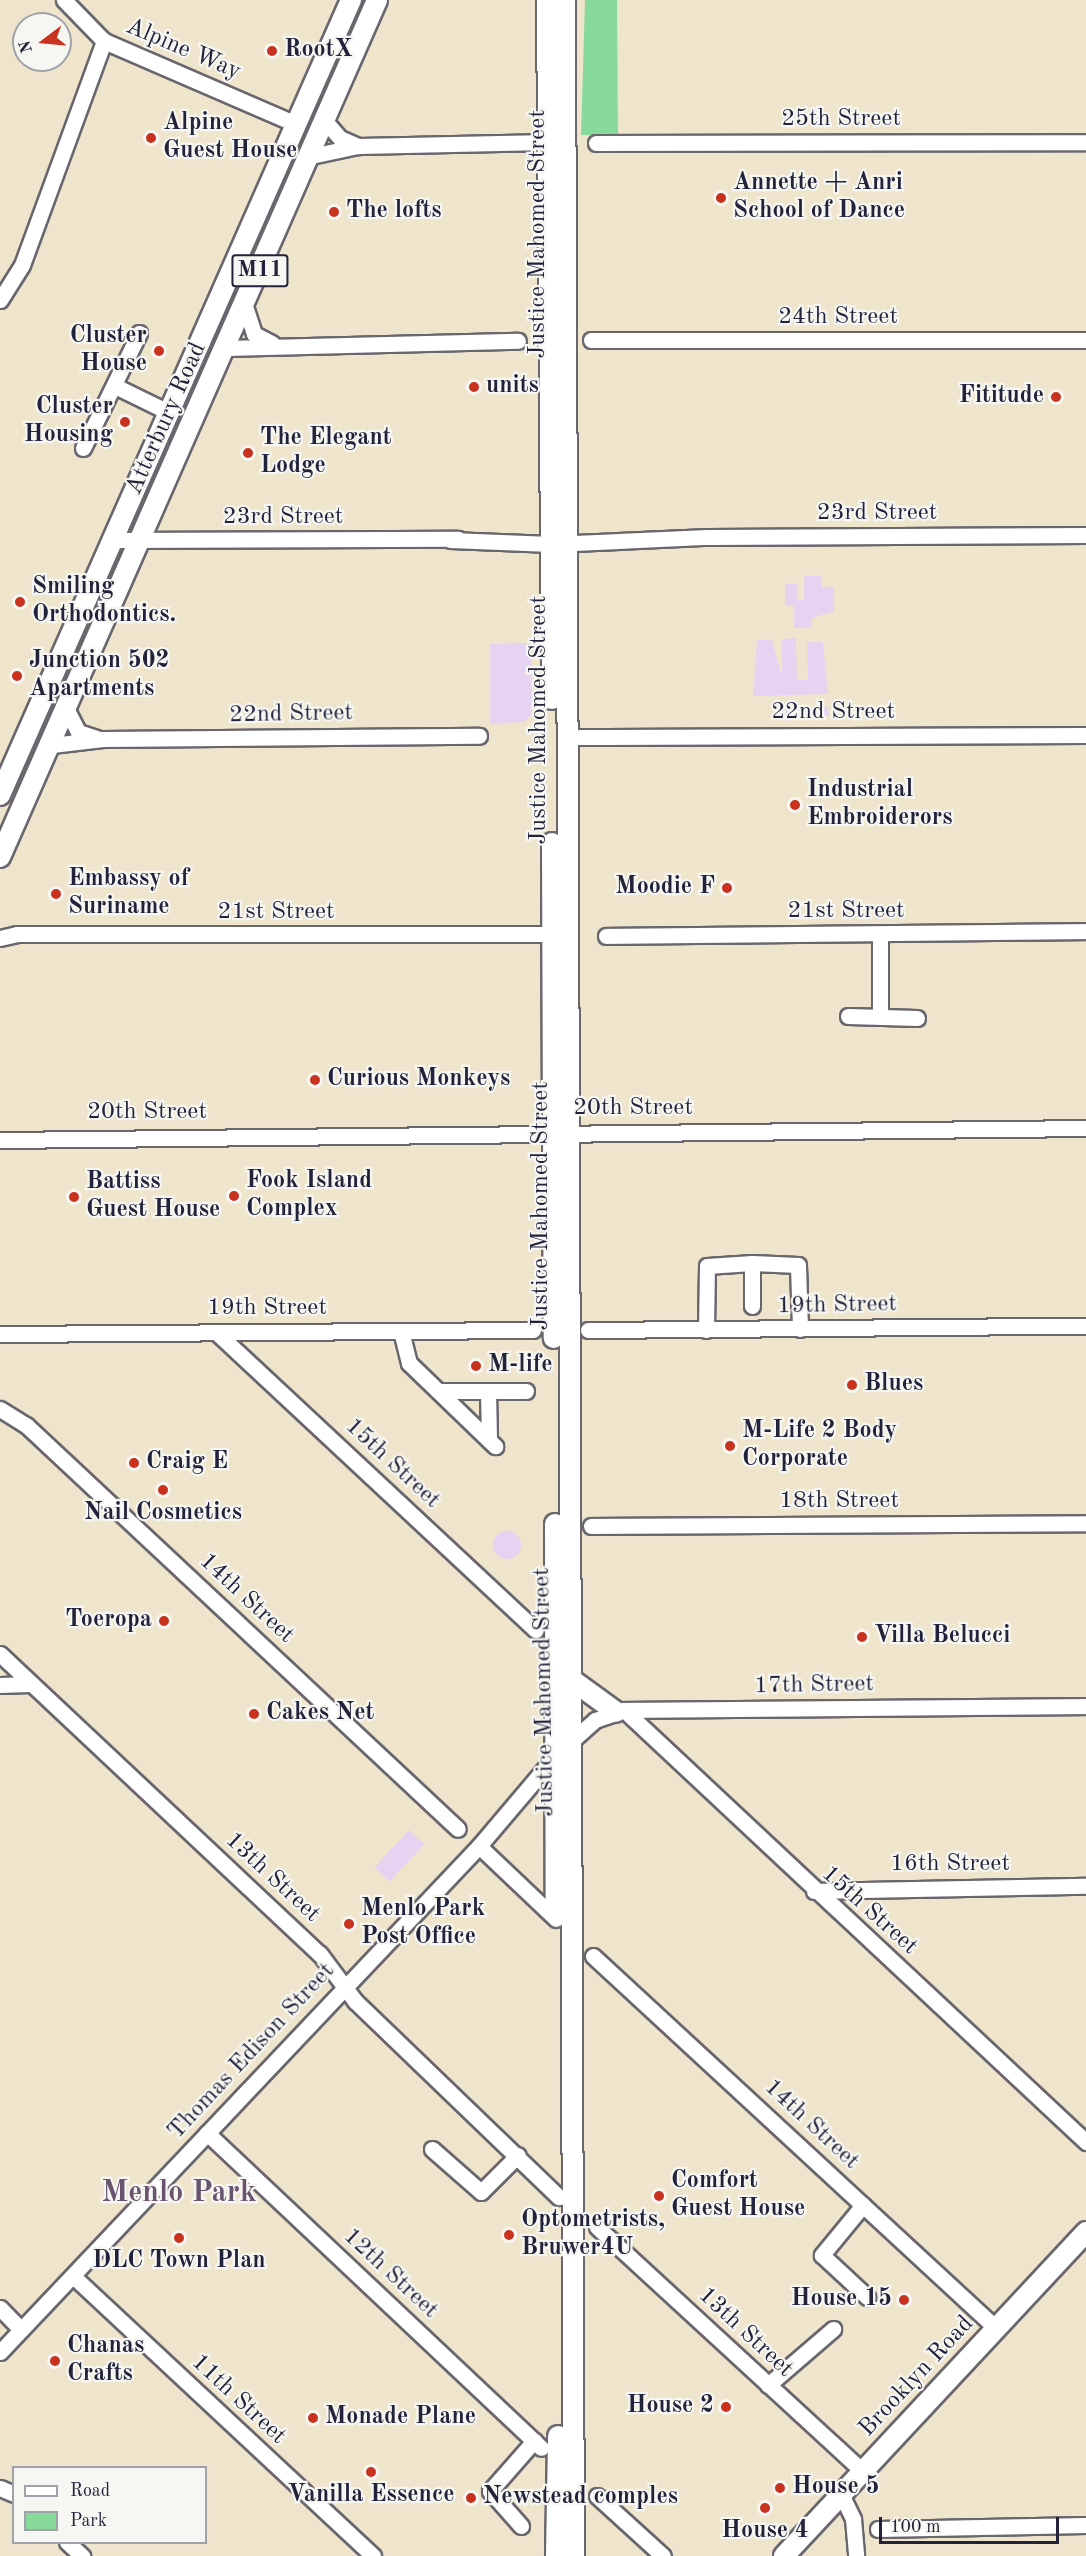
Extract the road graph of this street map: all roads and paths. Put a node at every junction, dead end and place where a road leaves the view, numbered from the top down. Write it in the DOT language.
graph roads {
  1 [pos="64,0"];
  2 [pos="351,0"];
  3 [pos="377,0"];
  4 [pos="547,0"];
  5 [pos="565,0"];
  6 [pos="104,41"];
  7 [pos="325,122"];
  8 [pos="296,124"];
  9 [pos="549,142"];
  10 [pos="1086,142"];
  11 [pos="596,143"];
  12 [pos="358,146"];
  13 [pos="311,156"];
  14 [pos="0,300"];
  15 [pos="244,306"];
  16 [pos="139,333"];
  17 [pos="591,340"];
  18 [pos="1086,340"];
  19 [pos="518,341"];
  20 [pos="275,344"];
  21 [pos="226,348"];
  22 [pos="115,386"];
  23 [pos="170,413"];
  24 [pos="83,448"];
  25 [pos="1086,535"];
  26 [pos="559,539"];
  27 [pos="116,540"];
  28 [pos="142,542"];
  29 [pos="67,710"];
  30 [pos="1086,735"];
  31 [pos="479,736"];
  32 [pos="579,737"];
  33 [pos="103,739"];
  34 [pos="52,746"];
  35 [pos="0,795"];
  36 [pos="0,857"];
  37 [pos="1086,931"];
  38 [pos="552,934"];
  39 [pos="880,935"];
  40 [pos="606,936"];
  41 [pos="0,938"];
  42 [pos="848,1016"];
  43 [pos="880,1017"];
  44 [pos="918,1018"];
  45 [pos="1086,1128"];
  46 [pos="558,1132"];
  47 [pos="0,1140"];
  48 [pos="752,1263"];
  49 [pos="752,1306"];
  50 [pos="1086,1326"];
  51 [pos="706,1329"];
  52 [pos="800,1329"];
  53 [pos="533,1330"];
  54 [pos="588,1330"];
  55 [pos="401,1331"];
  56 [pos="216,1332"];
  57 [pos="0,1334"];
  58 [pos="438,1391"];
  59 [pos="488,1391"];
  60 [pos="526,1391"];
  61 [pos="0,1409"];
  62 [pos="1086,1523"];
  63 [pos="591,1526"];
  64 [pos="536,1630"];
  65 [pos="0,1654"];
  66 [pos="0,1665"];
  67 [pos="26,1680"];
  68 [pos="572,1680"];
  69 [pos="0,1685"];
  70 [pos="1086,1706"];
  71 [pos="620,1711"];
  72 [pos="573,1740"];
  73 [pos="557,1754"];
  74 [pos="458,1828"];
  75 [pos="479,1846"];
  76 [pos="1086,1886"];
  77 [pos="814,1891"];
  78 [pos="556,1919"];
  79 [pos="592,1956"];
  80 [pos="344,1985"];
  81 [pos="207,2133"];
  82 [pos="1086,2142"];
  83 [pos="432,2149"];
  84 [pos="518,2155"];
  85 [pos="559,2197"];
  86 [pos="863,2205"];
  87 [pos="597,2227"];
  88 [pos="1086,2232"];
  89 [pos="74,2277"];
  90 [pos="867,2297"];
  91 [pos="0,2308"];
  92 [pos="833,2329"];
  93 [pos="997,2329"];
  94 [pos="21,2330"];
  95 [pos="0,2352"];
  96 [pos="768,2385"];
  97 [pos="863,2472"];
  98 [pos="841,2494"];
  99 [pos="597,2496"];
  100 [pos="1086,2525"];
  101 [pos="521,2526"];
  102 [pos="878,2529"];
  103 [pos="69,2544"];
  104 [pos="82,2556"];
  105 [pos="374,2556"];
  106 [pos="556,2556"];
  107 [pos="574,2556"];
  108 [pos="663,2556"];
  109 [pos="784,2556"];
  110 [pos="856,2556"];
  1 -- 6 [label="street, Alpine Way"];
  2 -- 8 [label="main road, Atterbury Road / M11"];
  3 -- 7 [label="main road, Atterbury Road / M11"];
  4 -- 9 [label="main road, Justice Mahomed Street"];
  5 -- 26 [label="main road, Justice Mahomed Street"];
  6 -- 8 [label="street, Alpine Way"];
  6 -- 14 [label="street"];
  7 -- 12 [label="street"];
  7 -- 13 [label="main road, Atterbury Road / M11"];
  8 -- 23 [label="main road, Atterbury Road / M11"];
  9 -- 12 [label="street"];
  9 -- 26 [label="main road, Justice Mahomed Street"];
  10 -- 11 [label="street, 25th Street"];
  12 -- 13 [label="street"];
  13 -- 15 [label="main road, Atterbury Road / M11"];
  15 -- 20 [label="street"];
  15 -- 21 [label="main road, Atterbury Road / M11"];
  16 -- 22 [label="street"];
  17 -- 18 [label="street, 24th Street"];
  19 -- 20 [label="street"];
  20 -- 21 [label="street"];
  21 -- 28 [label="main road, Atterbury Road / M11"];
  22 -- 23 [label="street"];
  22 -- 24 [label="street"];
  23 -- 27 [label="main road, Atterbury Road / M11"];
  25 -- 26 [label="street, 23rd Street"];
  26 -- 28 [label="street, 23rd Street"];
  26 -- 38 [label="main road, Justice Mahomed Street"];
  26 -- 46 [label="main road, Justice Mahomed Street"];
  27 -- 28 [label="street, 23rd Street"];
  27 -- 35 [label="main road, Atterbury Road / M11"];
  28 -- 29 [label="main road, Atterbury Road / M11"];
  29 -- 33 [label="street, 22nd Street"];
  29 -- 34 [label="main road, Atterbury Road / M11"];
  30 -- 32 [label="street, 22nd Street"];
  31 -- 33 [label="street, 22nd Street"];
  33 -- 34 [label="street, 22nd Street"];
  34 -- 36 [label="main road, Atterbury Road / M11"];
  37 -- 39 [label="street, 21st Street"];
  38 -- 41 [label="street, 21st Street"];
  38 -- 46 [label="main road, Justice Mahomed Street"];
  39 -- 40 [label="street, 21st Street"];
  39 -- 43 [label="street"];
  42 -- 43 [label="street"];
  43 -- 44 [label="street"];
  45 -- 46 [label="street, 20th Street"];
  46 -- 47 [label="street, 20th Street"];
  46 -- 68 [label="main road, Justice Mahomed Street"];
  46 -- 73 [label="main road, Justice Mahomed Street"];
  48 -- 49 [label="street"];
  48 -- 51 [label="street"];
  48 -- 52 [label="street"];
  50 -- 52 [label="street, 19th Street"];
  51 -- 52 [label="street, 19th Street"];
  51 -- 54 [label="street, 19th Street"];
  53 -- 55 [label="street, 19th Street"];
  55 -- 56 [label="street, 19th Street"];
  55 -- 58 [label="street"];
  56 -- 57 [label="street, 19th Street"];
  56 -- 64 [label="street, 15th Street"];
  58 -- 59 [label="street"];
  58 -- 59 [label="street"];
  59 -- 60 [label="street"];
  61 -- 74 [label="street, 14th Street"];
  62 -- 63 [label="street, 18th Street"];
  65 -- 67 [label="street, 13th Street"];
  66 -- 67 [label="street, 13th Street"];
  67 -- 69 [label="street"];
  67 -- 80 [label="street, 13th Street"];
  68 -- 71 [label="main road"];
  68 -- 72 [label="main road, Justice Mahomed Street"];
  70 -- 71 [label="street, 17th Street"];
  71 -- 72 [label="street, 17th Street"];
  71 -- 77 [label="street, 15th Street"];
  72 -- 73 [label="street, 17th Street"];
  72 -- 107 [label="main road, Justice Mahomed Street"];
  73 -- 75 [label="street, Thomas Edison Street"];
  73 -- 78 [label="main road, Justice Mahomed Street"];
  75 -- 78 [label="street"];
  75 -- 80 [label="street, Thomas Edison Street"];
  76 -- 77 [label="street, 16th Street"];
  77 -- 82 [label="street, 15th Street"];
  78 -- 85 [label="main road, Justice Mahomed Street"];
  79 -- 86 [label="street, 14th Street"];
  80 -- 81 [label="street, Thomas Edison Street"];
  80 -- 84 [label="street, 13th Street"];
  81 -- 89 [label="street, Thomas Edison Street"];
  81 -- 101 [label="street, 12th Street"];
  83 -- 84 [label="street"];
  84 -- 85 [label="street, 13th Street"];
  85 -- 106 [label="main road, Justice Mahomed Street"];
  86 -- 90 [label="street"];
  86 -- 93 [label="street, 14th Street"];
  87 -- 96 [label="street, 13th Street"];
  88 -- 93 [label="main road, Brooklyn Road"];
  89 -- 94 [label="street, Thomas Edison Street"];
  89 -- 105 [label="street, 11th Street"];
  91 -- 94 [label="street"];
  92 -- 96 [label="street"];
  93 -- 97 [label="main road, Brooklyn Road"];
  94 -- 95 [label="street, Thomas Edison Street"];
  96 -- 97 [label="street, 13th Street"];
  97 -- 98 [label="main road, Brooklyn Road"];
  98 -- 109 [label="main road, Brooklyn Road"];
  98 -- 110 [label="street"];
  99 -- 108 [label="street"];
  100 -- 102 [label="street"];
  103 -- 104 [label="street"];
}
